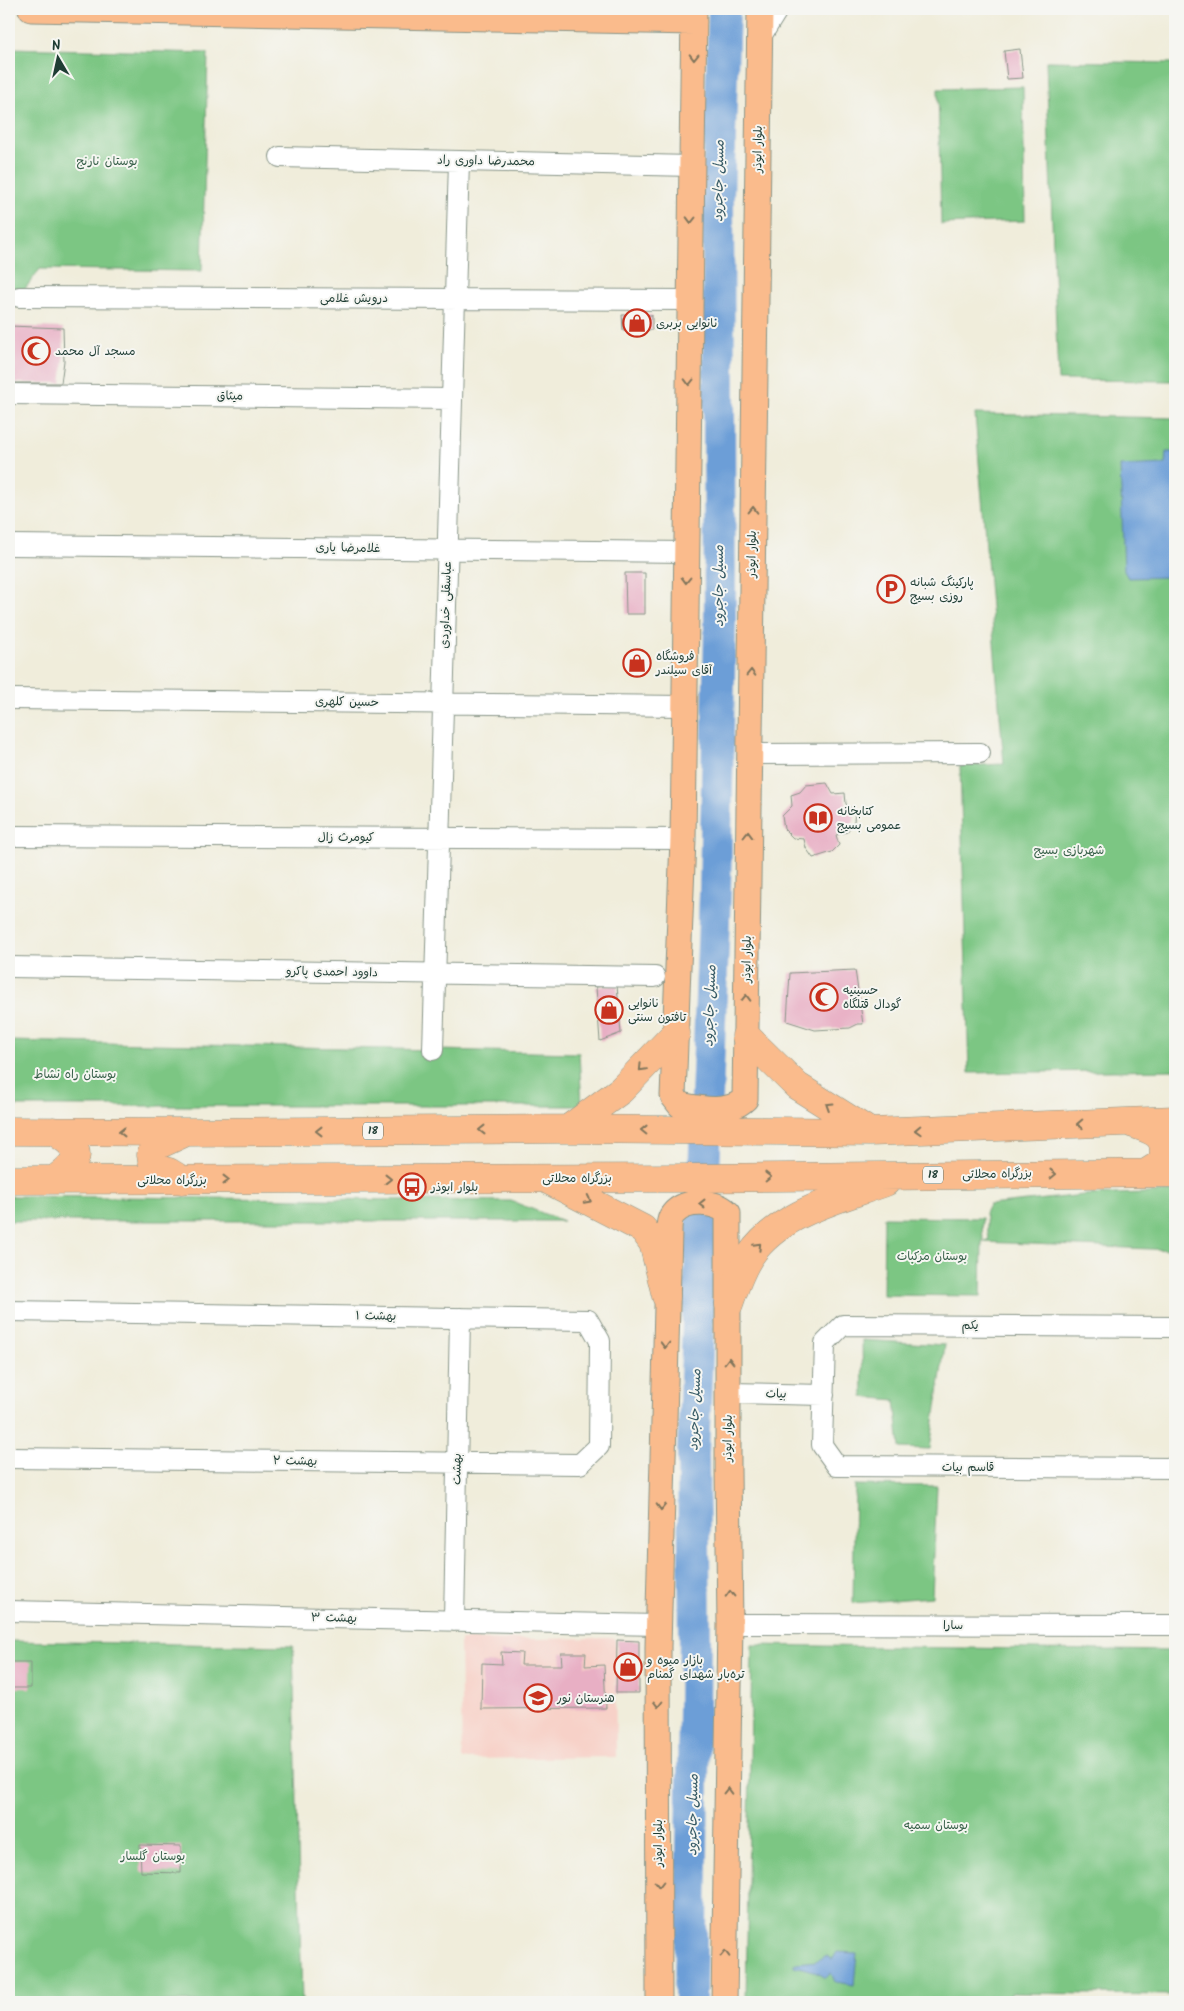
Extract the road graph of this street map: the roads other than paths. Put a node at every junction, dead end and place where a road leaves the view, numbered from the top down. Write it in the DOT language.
graph roads {
  1 [pos="31,9"];
  2 [pos="760,9"];
  3 [pos="778,9"];
  4 [pos="694,15"];
  5 [pos="760,38"];
  6 [pos="280,157"];
  7 [pos="459,161"];
  8 [pos="692,166"];
  9 [pos="19,297"];
  10 [pos="455,299"];
  11 [pos="690,300"];
  12 [pos="9,394"];
  13 [pos="452,399"];
  14 [pos="9,545"];
  15 [pos="448,549"];
  16 [pos="687,552"];
  17 [pos="9,699"];
  18 [pos="443,703"];
  19 [pos="684,706"];
  20 [pos="980,752"];
  21 [pos="750,754"];
  22 [pos="9,836"];
  23 [pos="439,838"];
  24 [pos="682,839"];
  25 [pos="9,967"];
  26 [pos="435,974"];
  27 [pos="655,977"];
  28 [pos="676,1033"];
  29 [pos="746,1036"];
  30 [pos="434,1050"];
  31 [pos="686,1111"];
  32 [pos="722,1120"];
  33 [pos="1175,1120"];
  34 [pos="1129,1122"];
  35 [pos="568,1129"];
  36 [pos="9,1131"];
  37 [pos="53,1131"];
  38 [pos="186,1132"];
  39 [pos="870,1132"];
  40 [pos="1146,1173"];
  41 [pos="1175,1173"];
  42 [pos="905,1175"];
  43 [pos="544,1178"];
  44 [pos="9,1180"];
  45 [pos="54,1180"];
  46 [pos="182,1180"];
  47 [pos="666,1296"];
  48 [pos="729,1304"];
  49 [pos="9,1311"];
  50 [pos="460,1318"];
  51 [pos="1175,1327"];
  52 [pos="729,1393"];
  53 [pos="824,1395"];
  54 [pos="9,1458"];
  55 [pos="457,1463"];
  56 [pos="580,1464"];
  57 [pos="1175,1468"];
  58 [pos="9,1611"];
  59 [pos="454,1621"];
  60 [pos="730,1624"];
  61 [pos="658,1625"];
  62 [pos="1175,1625"];
  63 [pos="659,2002"];
  64 [pos="724,2002"];
  1 -- 4 [label="main road"];
  2 -- 5 [label="main road, بلوار ابوذر"];
  3 -- 5 [label="street"];
  4 -- 8 [label="main road, one-way"];
  21 -- 5 [label="main road, بلوار ابوذر, one-way"];
  6 -- 7 [label="street, محمدرضا داوری راد"];
  7 -- 8 [label="street, محمدرضا داوری راد"];
  7 -- 10 [label="street, عباسقلی خداوردی"];
  8 -- 11 [label="main road, one-way"];
  9 -- 10 [label="street, درویش غلامی"];
  10 -- 11 [label="street, درویش غلامی"];
  10 -- 13 [label="street, عباسقلی خداوردی"];
  11 -- 16 [label="main road, one-way"];
  12 -- 13 [label="street, میثاق"];
  13 -- 15 [label="street, عباسقلی خداوردی"];
  14 -- 15 [label="street, غلامرضا یاری"];
  15 -- 16 [label="street, غلامرضا یاری"];
  15 -- 18 [label="street, عباسقلی خداوردی"];
  16 -- 19 [label="main road, one-way"];
  17 -- 18 [label="street, حسین کلهری"];
  18 -- 19 [label="street, حسین کلهری"];
  18 -- 23 [label="street, عباسقلی خداوردی"];
  19 -- 24 [label="main road"];
  20 -- 21 [label="street"];
  29 -- 21 [label="main road, بلوار ابوذر, one-way"];
  22 -- 23 [label="street, کیومرث زال"];
  23 -- 24 [label="street, کیومرث زال"];
  23 -- 26 [label="street, عباسقلی خداوردی"];
  24 -- 28 [label="main road"];
  25 -- 26 [label="street, داوود احمدی پاکرو"];
  26 -- 27 [label="street, داوود احمدی پاکرو"];
  26 -- 30 [label="street, عباسقلی خداوردی"];
  28 -- 31 [label="main road"];
  28 -- 35 [label="highway, one-way"];
  29 -- 32 [label="main road, بلوار ابوذر"];
  39 -- 29 [label="highway, one-way"];
  31 -- 32 [label="highway, 18"];
  31 -- 35 [label="highway, 18, one-way"];
  32 -- 39 [label="highway, 18"];
  33 -- 34 [label="highway"];
  34 -- 39 [label="highway, 18, one-way"];
  34 -- 40 [label="highway"];
  35 -- 38 [label="highway, 18, one-way"];
  36 -- 37 [label="highway, 18"];
  38 -- 37 [label="highway, 18, one-way"];
  37 -- 45 [label="highway"];
  38 -- 46 [label="highway"];
  40 -- 41 [label="highway, بزرگراه محلاتی"];
  42 -- 40 [label="highway, بزرگراه محلاتی / 18, one-way"];
  43 -- 42 [label="highway, بزرگراه محلاتی / 18, one-way"];
  48 -- 42 [label="highway, one-way"];
  46 -- 43 [label="highway, بزرگراه محلاتی / 18, one-way"];
  43 -- 47 [label="highway, one-way"];
  44 -- 45 [label="highway, بزرگراه محلاتی / 18"];
  45 -- 46 [label="highway, بزرگراه محلاتی / 18"];
  48 -- 47 [label="main road, بلوار ابوذر, one-way"];
  47 -- 61 [label="main road, بلوار ابوذر, one-way"];
  52 -- 48 [label="main road, بلوار ابوذر, one-way"];
  49 -- 50 [label="street, بهشت ۱"];
  50 -- 55 [label="street, بهشت"];
  50 -- 56 [label="street, بهشت ۱"];
  51 -- 53 [label="street, یکم"];
  52 -- 53 [label="street, بیات"];
  60 -- 52 [label="main road, بلوار ابوذر, one-way"];
  53 -- 57 [label="street, قاسم بیات"];
  54 -- 55 [label="street, بهشت ۲"];
  55 -- 56 [label="street, بهشت ۲"];
  55 -- 59 [label="street, بهشت"];
  58 -- 59 [label="street, بهشت ۳"];
  59 -- 61 [label="street, بهشت ۳"];
  60 -- 62 [label="street, سارا"];
  64 -- 60 [label="main road, بلوار ابوذر, one-way"];
  61 -- 63 [label="main road, بلوار ابوذر, one-way"];
}
